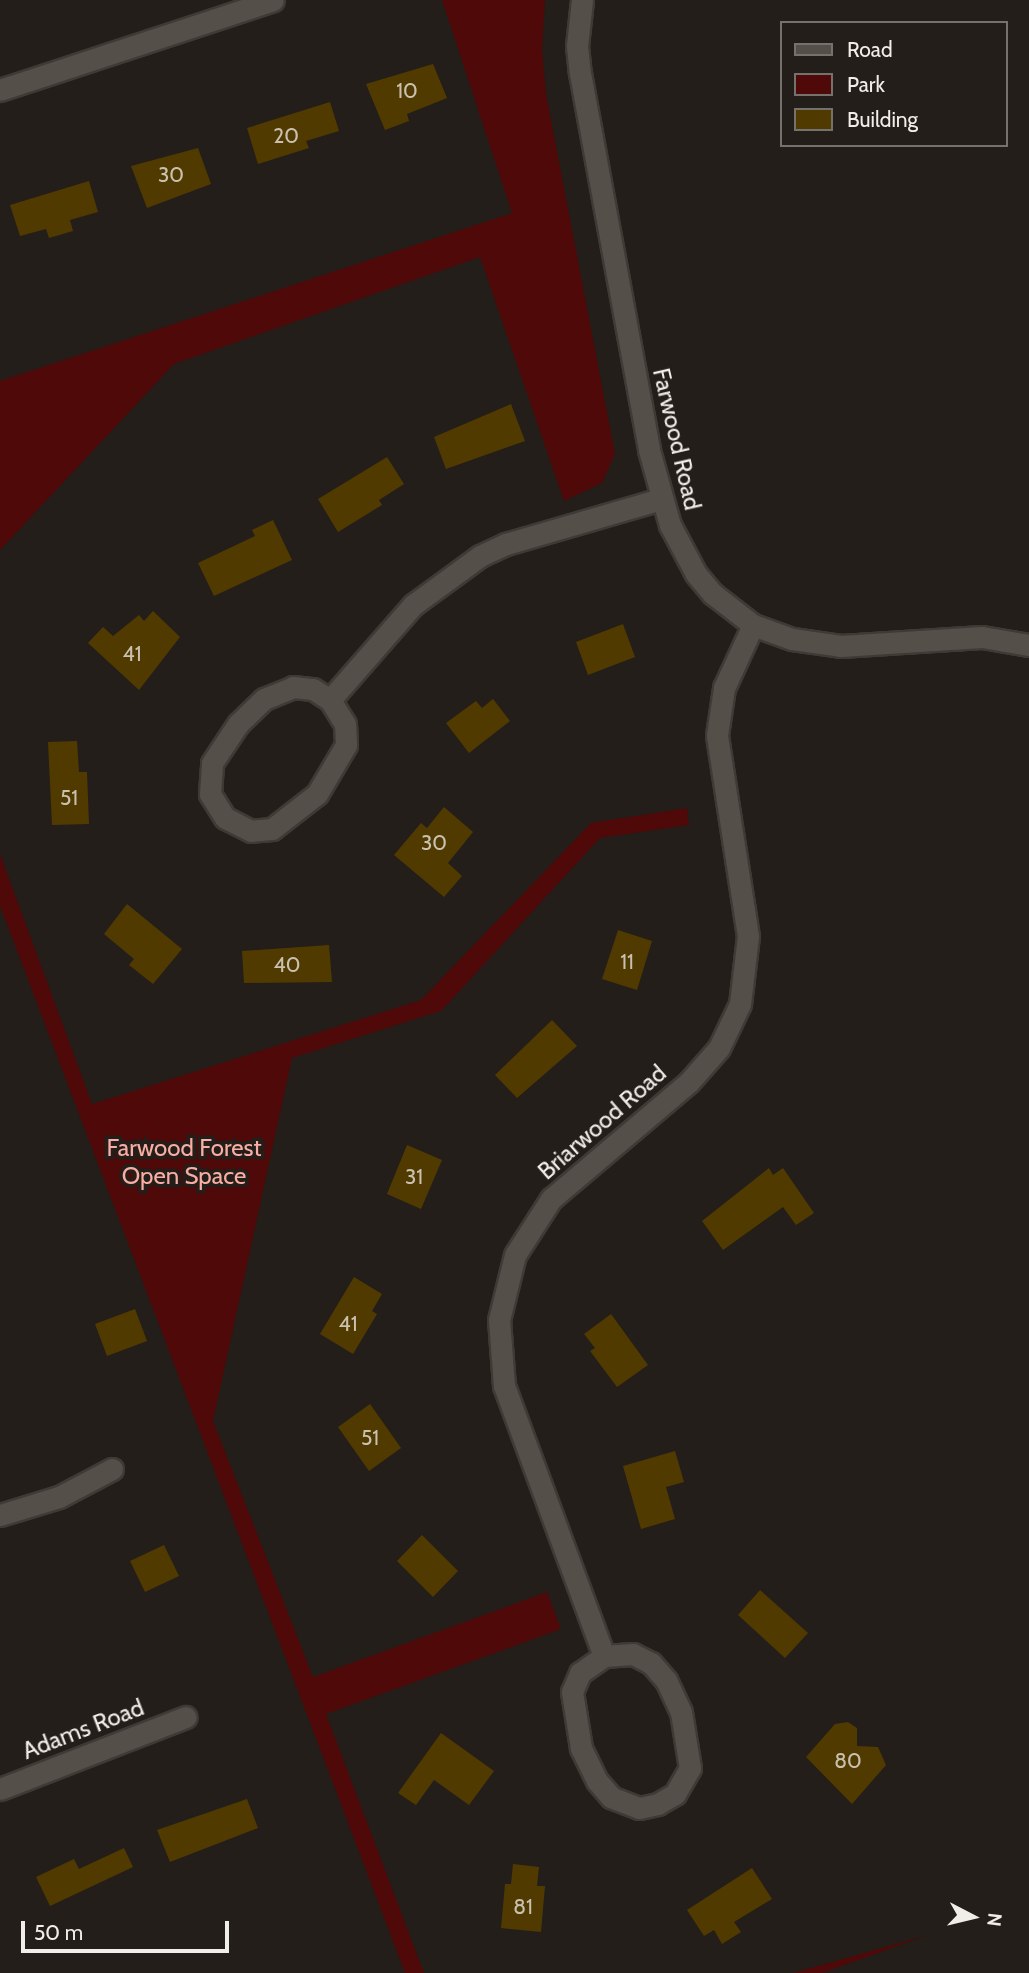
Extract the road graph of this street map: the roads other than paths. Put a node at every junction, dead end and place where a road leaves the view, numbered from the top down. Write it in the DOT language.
graph roads {
  1 [pos="274,0"];
  2 [pos="582,0"];
  3 [pos="0,90"];
  4 [pos="661,499"];
  5 [pos="752,625"];
  6 [pos="1029,645"];
  7 [pos="330,700"];
  8 [pos="112,1469"];
  9 [pos="0,1515"];
  10 [pos="604,1656"];
  11 [pos="186,1717"];
  12 [pos="0,1789"];
  1 -- 3 [label="street"];
  2 -- 4 [label="street, Farwood Road"];
  4 -- 5 [label="street, Farwood Road"];
  4 -- 7 [label="street"];
  5 -- 6 [label="street, Farwood Road"];
  5 -- 10 [label="street, Briarwood Road"];
  7 -- 7 [label="street"];
  8 -- 9 [label="street"];
  10 -- 10 [label="street"];
  11 -- 12 [label="street, Adams Road"];
}
